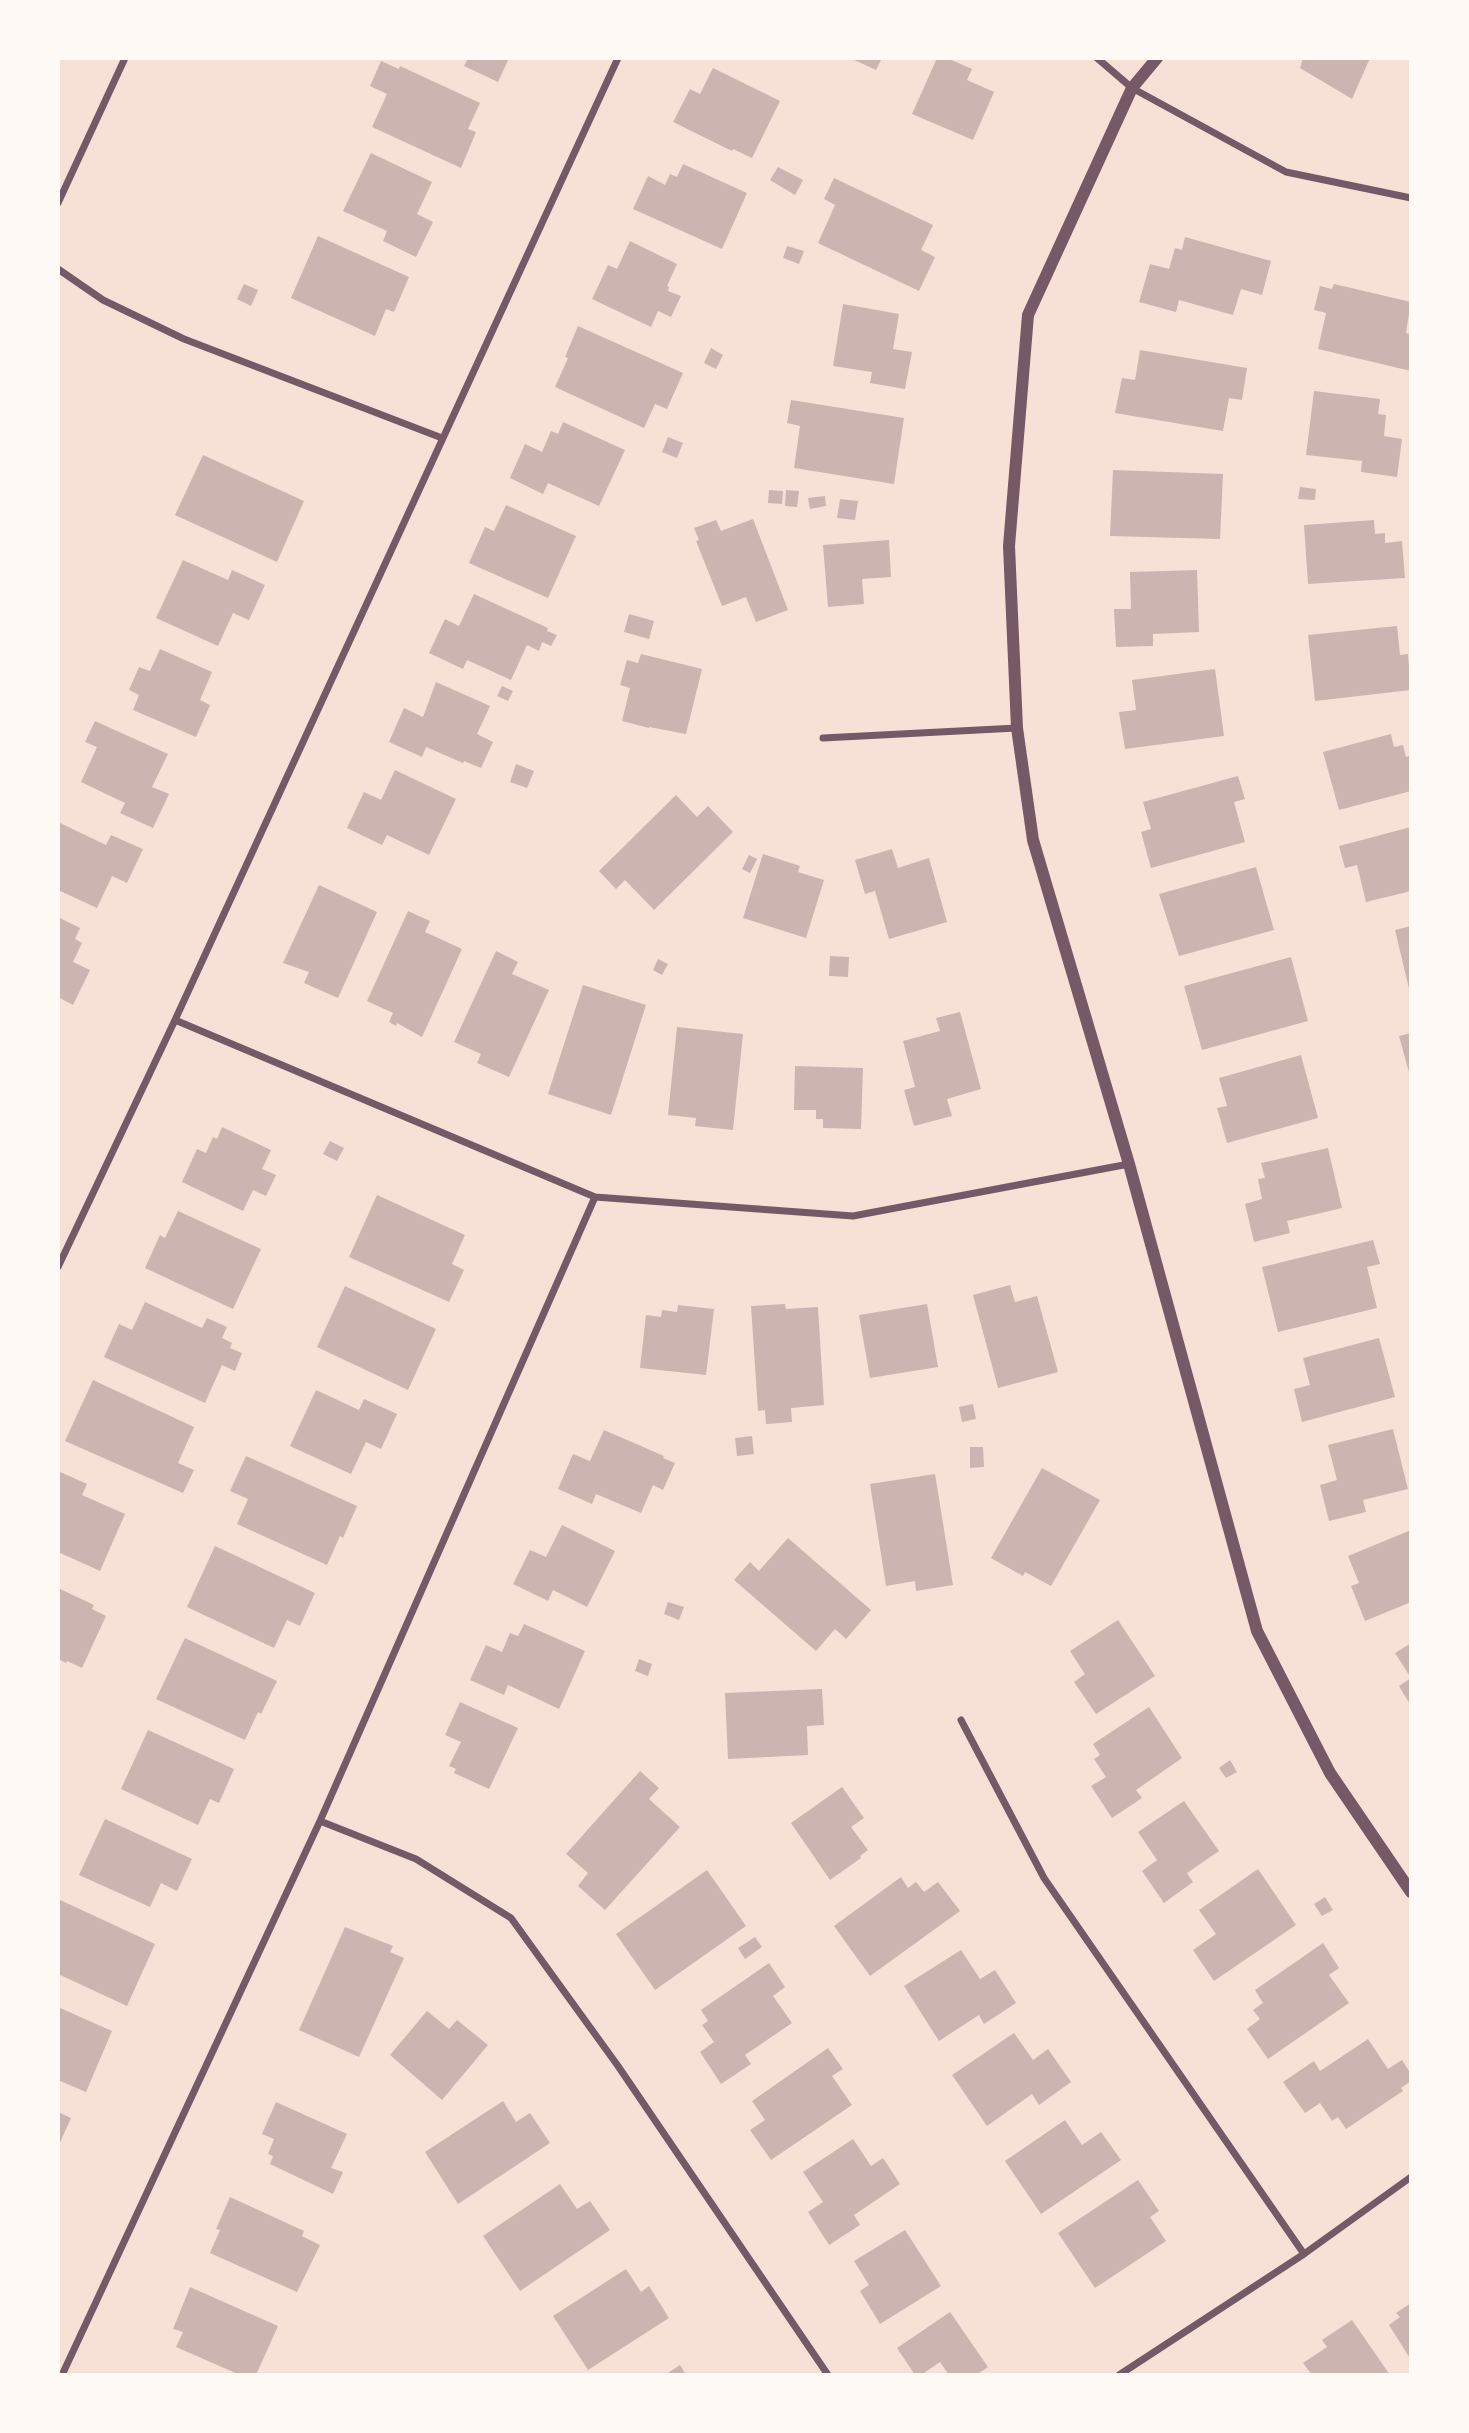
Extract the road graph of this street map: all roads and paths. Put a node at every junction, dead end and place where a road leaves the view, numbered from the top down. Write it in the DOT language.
graph roads {
  1 [pos="125,58"];
  2 [pos="618,58"];
  3 [pos="1097,58"];
  4 [pos="1157,58"];
  5 [pos="1132,88"];
  6 [pos="1411,198"];
  7 [pos="58,203"];
  8 [pos="58,269"];
  9 [pos="442,438"];
  10 [pos="1017,728"];
  11 [pos="823,738"];
  12 [pos="175,1020"];
  13 [pos="1129,1164"];
  14 [pos="596,1197"];
  15 [pos="58,1267"];
  16 [pos="961,1720"];
  17 [pos="320,1821"];
  18 [pos="1411,1892"];
  19 [pos="1411,2178"];
  20 [pos="1304,2254"];
  21 [pos="62,2375"];
  22 [pos="828,2375"];
  23 [pos="1119,2375"];
  1 -- 7 [label="street"];
  2 -- 9 [label="street"];
  3 -- 5 [label="street"];
  4 -- 5 [label="street"];
  5 -- 6 [label="street"];
  5 -- 10 [label="street"];
  8 -- 9 [label="street"];
  9 -- 12 [label="street"];
  10 -- 11 [label="street"];
  10 -- 13 [label="street"];
  12 -- 14 [label="street"];
  12 -- 15 [label="street"];
  13 -- 14 [label="street"];
  13 -- 18 [label="street"];
  14 -- 17 [label="street"];
  16 -- 20 [label="street"];
  17 -- 21 [label="street"];
  17 -- 22 [label="street"];
  19 -- 20 [label="street"];
  20 -- 23 [label="street"];
}
